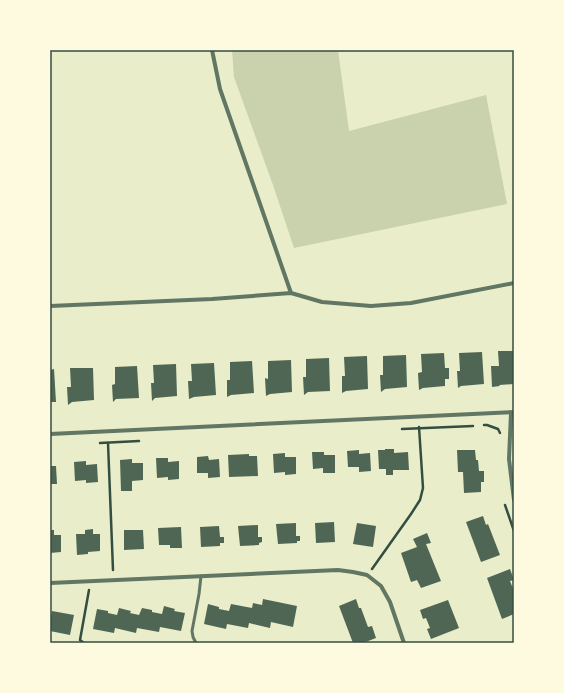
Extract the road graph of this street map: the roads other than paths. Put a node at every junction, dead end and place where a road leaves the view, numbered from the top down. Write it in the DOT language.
graph roads {
  1 [pos="212,50"];
  2 [pos="514,283"];
  3 [pos="291,293"];
  4 [pos="50,306"];
  5 [pos="513,412"];
  6 [pos="50,434"];
  7 [pos="514,500"];
  8 [pos="201,576"];
  9 [pos="50,583"];
  10 [pos="196,643"];
  11 [pos="404,643"];
  1 -- 3 [label="street"];
  2 -- 3 [label="street"];
  3 -- 4 [label="street"];
  5 -- 6 [label="street"];
  5 -- 7 [label="street"];
  8 -- 9 [label="street"];
  8 -- 10 [label="lane"];
  8 -- 11 [label="street"];
}
